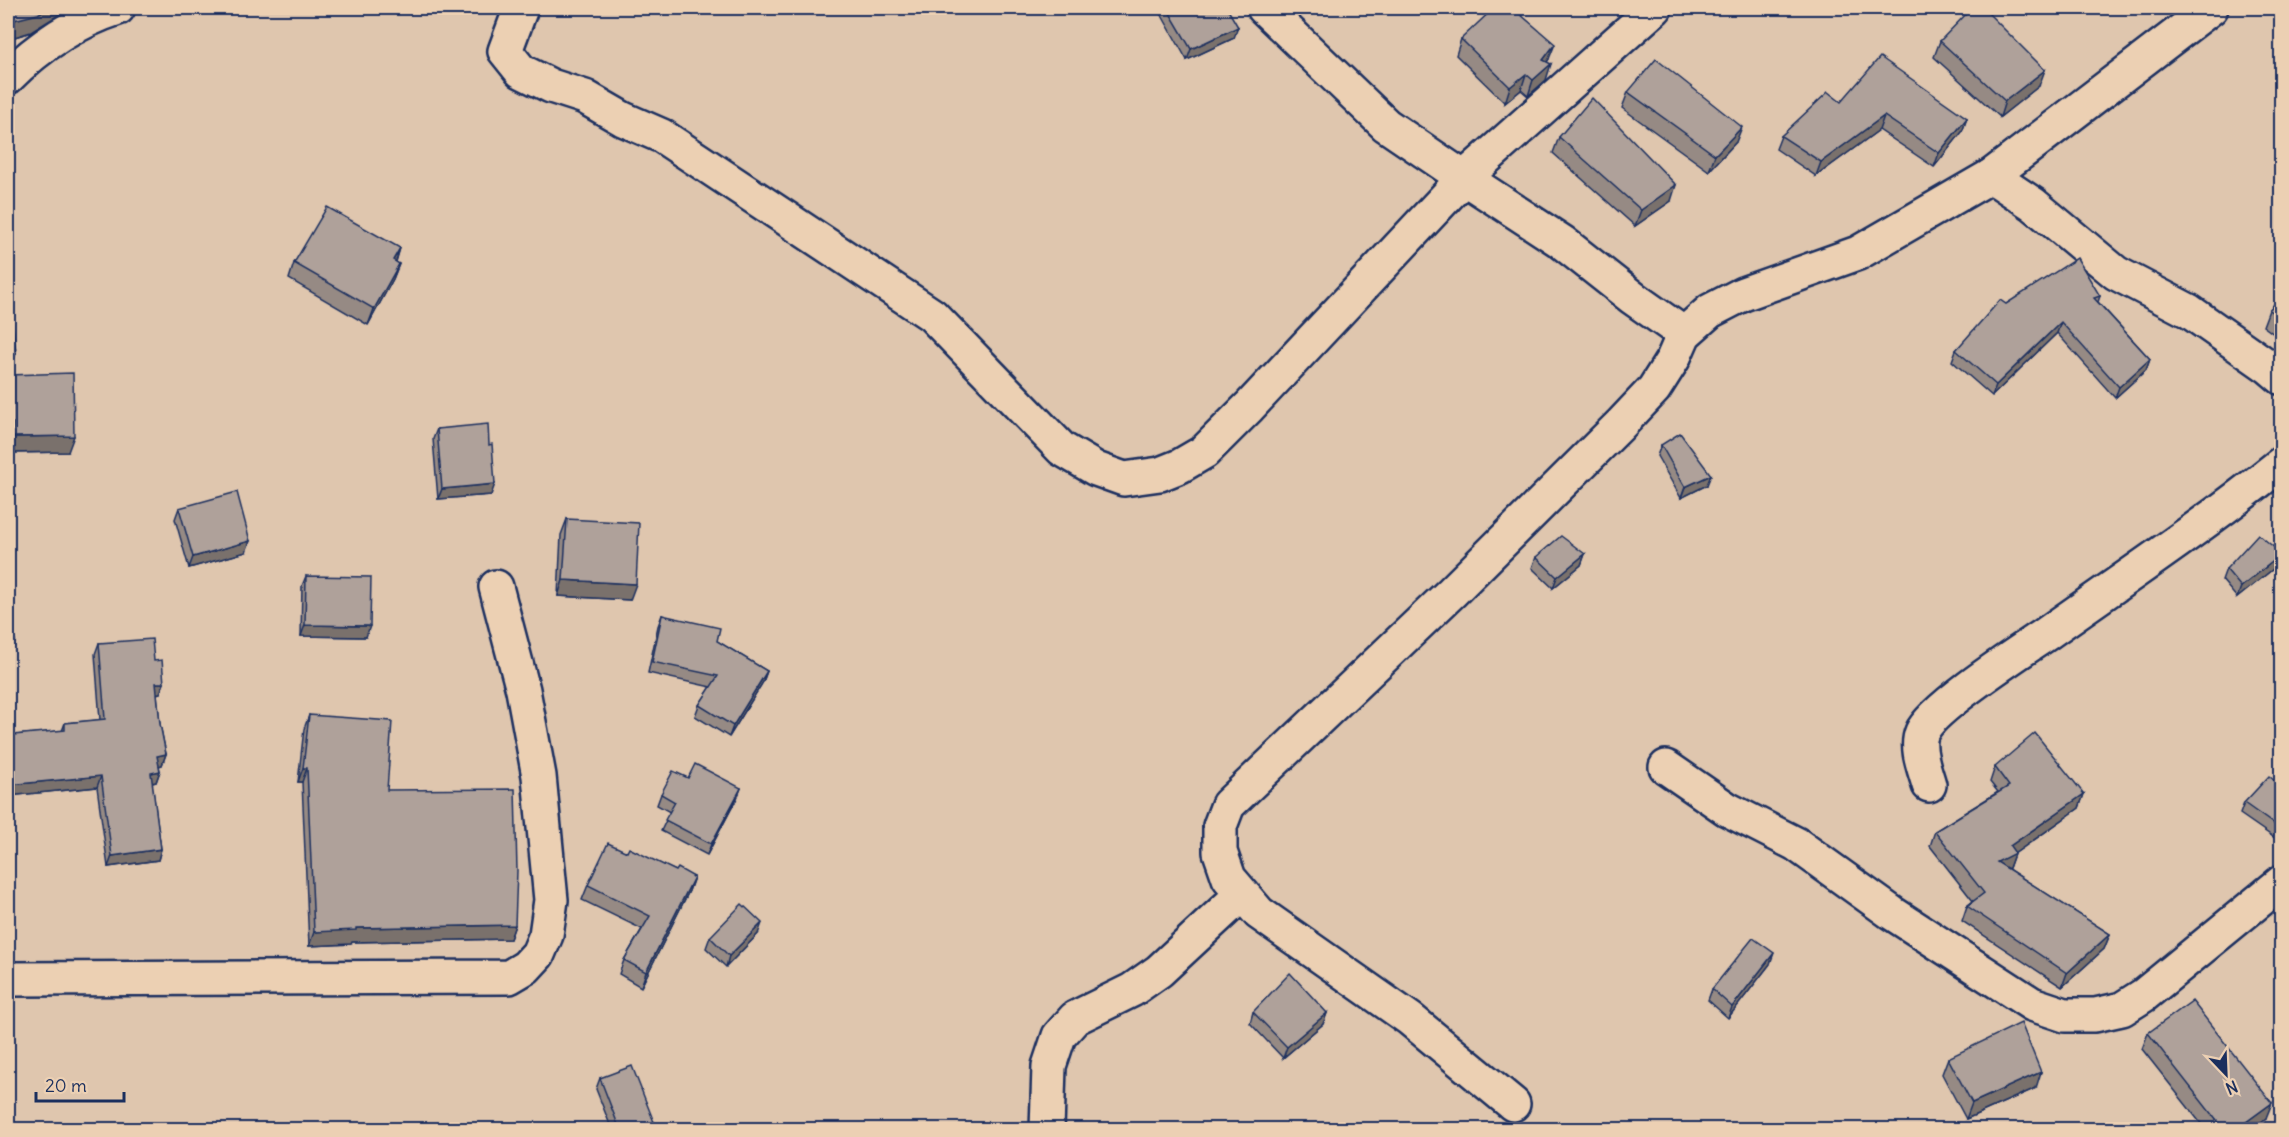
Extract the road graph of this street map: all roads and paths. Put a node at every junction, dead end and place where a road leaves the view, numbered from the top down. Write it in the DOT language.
graph roads {
  1 [pos="118,8"];
  2 [pos="521,8"];
  3 [pos="1264,8"];
  4 [pos="1655,8"];
  5 [pos="2211,8"];
  6 [pos="8,77"];
  7 [pos="1991,176"];
  8 [pos="1464,178"];
  9 [pos="1684,334"];
  10 [pos="2282,378"];
  11 [pos="2282,463"];
  12 [pos="496,586"];
  13 [pos="1666,767"];
  14 [pos="1929,786"];
  15 [pos="2282,882"];
  16 [pos="1242,894"];
  17 [pos="8,979"];
  18 [pos="1513,1104"];
  19 [pos="1047,1130"];
  1 -- 6 [label="street"];
  2 -- 8 [label="street"];
  3 -- 8 [label="street"];
  4 -- 8 [label="street"];
  5 -- 7 [label="street"];
  7 -- 9 [label="street"];
  7 -- 10 [label="street"];
  8 -- 9 [label="street"];
  9 -- 16 [label="street"];
  11 -- 14 [label="street"];
  12 -- 17 [label="street"];
  13 -- 15 [label="street"];
  16 -- 18 [label="street"];
  16 -- 19 [label="street"];
}
